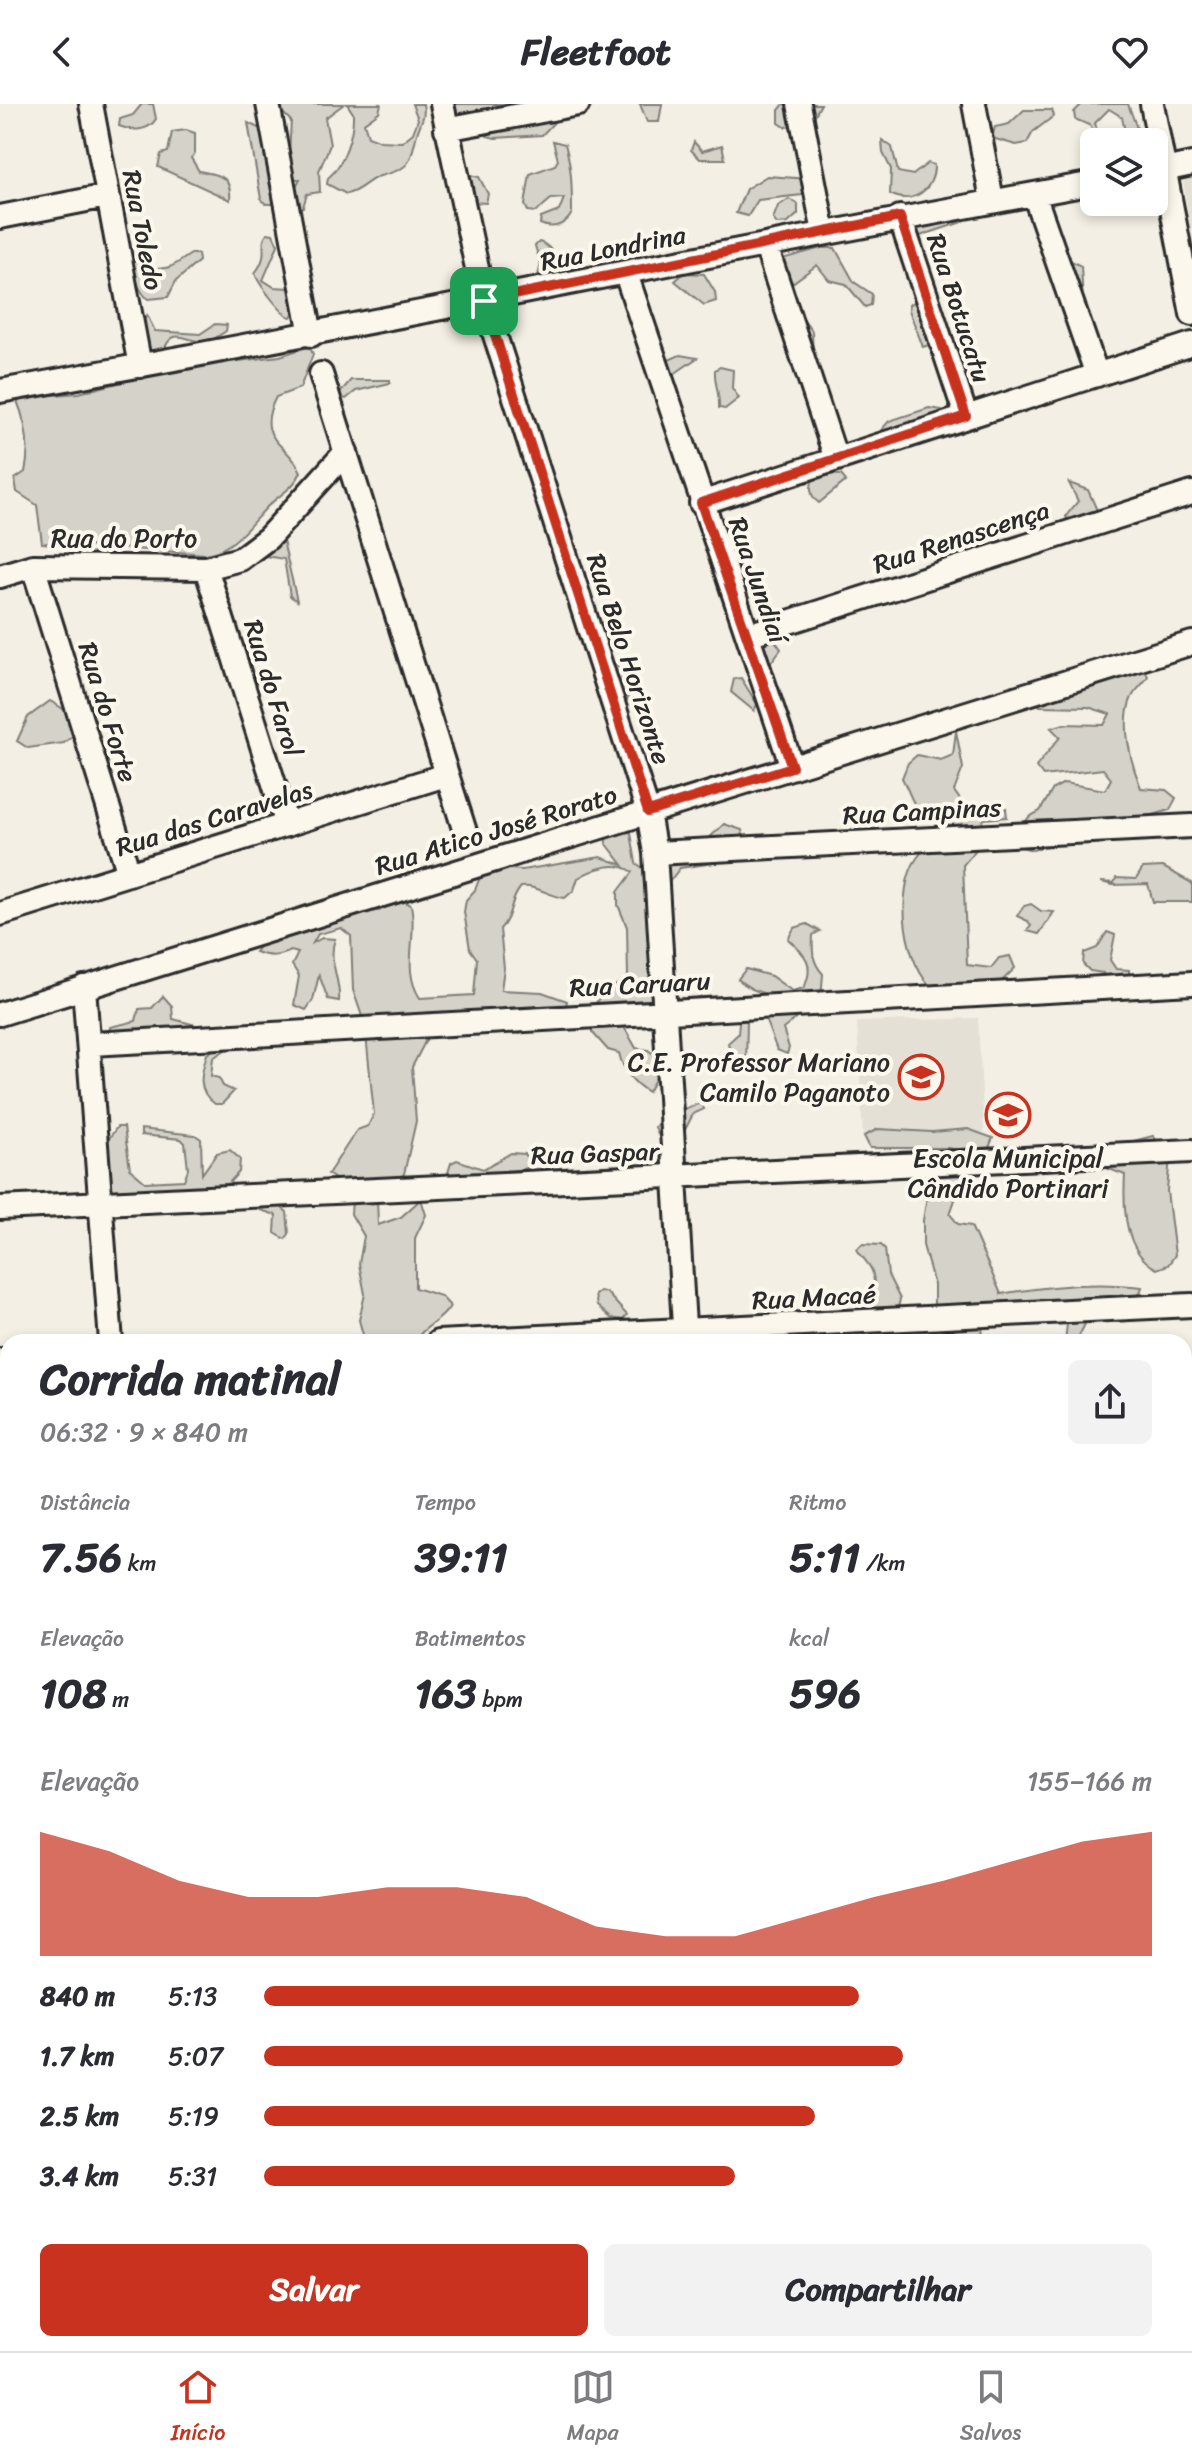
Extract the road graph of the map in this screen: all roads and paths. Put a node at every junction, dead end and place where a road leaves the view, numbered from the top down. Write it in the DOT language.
graph roads {
  1 [pos="91,104"];
  2 [pos="268,104"];
  3 [pos="442,104"];
  4 [pos="578,104"];
  5 [pos="799,104"];
  6 [pos="974,104"];
  7 [pos="1152,104"];
  8 [pos="1155,128"];
  9 [pos="446,129"];
  10 [pos="1192,164"];
  11 [pos="1168,169"];
  12 [pos="1080,186"];
  13 [pos="1034,194"];
  14 [pos="107,196"];
  15 [pos="992,200"];
  16 [pos="1168,207"];
  17 [pos="0,217"];
  18 [pos="900,217"];
  19 [pos="824,233"];
  20 [pos="766,246"];
  21 [pos="626,274"];
  22 [pos="484,301"];
  23 [pos="1192,314"];
  24 [pos="311,335"];
  25 [pos="1192,344"];
  26 [pos="140,366"];
  27 [pos="321,374"];
  28 [pos="1097,375"];
  29 [pos="0,391"];
  30 [pos="966,416"];
  31 [pos="346,452"];
  32 [pos="836,459"];
  33 [pos="1192,493"];
  34 [pos="701,503"];
  35 [pos="33,566"];
  36 [pos="206,568"];
  37 [pos="0,576"];
  38 [pos="748,635"];
  39 [pos="1192,643"];
  40 [pos="792,767"];
  41 [pos="446,775"];
  42 [pos="648,812"];
  43 [pos="287,825"];
  44 [pos="1192,826"];
  45 [pos="466,835"];
  46 [pos="655,853"];
  47 [pos="129,874"];
  48 [pos="0,914"];
  49 [pos="1192,983"];
  50 [pos="84,987"];
  51 [pos="664,1010"];
  52 [pos="0,1014"];
  53 [pos="91,1044"];
  54 [pos="1192,1151"];
  55 [pos="673,1178"];
  56 [pos="102,1202"];
  57 [pos="0,1208"];
  58 [pos="1192,1305"];
  59 [pos="110,1334"];
  60 [pos="685,1334"];
  61 [pos="733,1334"];
  1 -- 14 [label="street, Rua Toledo"];
  2 -- 24 [label="street"];
  3 -- 9 [label="street, Rua Belo Horizonte"];
  4 -- 9 [label="street"];
  5 -- 19 [label="street"];
  6 -- 15 [label="street"];
  7 -- 8 [label="street"];
  9 -- 22 [label="street, Rua Belo Horizonte"];
  10 -- 11 [label="street"];
  12 -- 13 [label="street, Rua Londrina"];
  13 -- 15 [label="street, Rua Londrina"];
  13 -- 28 [label="street"];
  14 -- 17 [label="street"];
  14 -- 26 [label="street, Rua Toledo"];
  15 -- 18 [label="street, Rua Londrina"];
  16 -- 23 [label="street"];
  18 -- 19 [label="street, Rua Londrina"];
  18 -- 30 [label="street, Rua Botucatu"];
  19 -- 20 [label="street, Rua Londrina"];
  20 -- 21 [label="street, Rua Londrina"];
  20 -- 32 [label="street"];
  21 -- 22 [label="street, Rua Londrina"];
  21 -- 34 [label="street, Rua Jundiaí"];
  22 -- 24 [label="street, Rua Londrina"];
  22 -- 42 [label="street, Rua Belo Horizonte"];
  24 -- 26 [label="street, Rua Londrina"];
  25 -- 28 [label="street"];
  26 -- 29 [label="street, Rua Londrina"];
  27 -- 31 [label="street"];
  28 -- 30 [label="street"];
  30 -- 32 [label="street"];
  31 -- 36 [label="street, Rua do Porto"];
  31 -- 41 [label="street"];
  32 -- 34 [label="street"];
  33 -- 38 [label="street, Rua Renascença"];
  34 -- 38 [label="street, Rua Jundiaí"];
  35 -- 36 [label="street, Rua do Porto"];
  35 -- 37 [label="street, Rua do Porto"];
  35 -- 47 [label="street, Rua do Forte"];
  36 -- 43 [label="street, Rua do Farol"];
  38 -- 40 [label="street, Rua Jundiaí"];
  39 -- 40 [label="street, Rua Atico José Rorato"];
  40 -- 42 [label="street, Rua Atico José Rorato"];
  41 -- 43 [label="street, Rua das Caravelas"];
  41 -- 45 [label="street"];
  42 -- 46 [label="street, Rua Belo Horizonte"];
  42 -- 50 [label="street, Rua Atico José Rorato"];
  43 -- 47 [label="street, Rua das Caravelas"];
  44 -- 46 [label="street, Rua Campinas"];
  46 -- 51 [label="street, Rua Belo Horizonte"];
  47 -- 48 [label="street, Rua das Caravelas"];
  49 -- 51 [label="street, Rua Caruaru"];
  50 -- 52 [label="street, Rua Atico José Rorato"];
  50 -- 53 [label="street"];
  51 -- 53 [label="street, Rua Caruaru"];
  51 -- 55 [label="street, Rua Belo Horizonte"];
  53 -- 56 [label="street"];
  54 -- 55 [label="street, Rua Gaspar"];
  55 -- 56 [label="street, Rua Gaspar"];
  55 -- 60 [label="street, Rua Belo Horizonte"];
  56 -- 57 [label="street, Rua Gaspar"];
  56 -- 59 [label="street"];
  58 -- 61 [label="street, Rua Macaé"];
}
